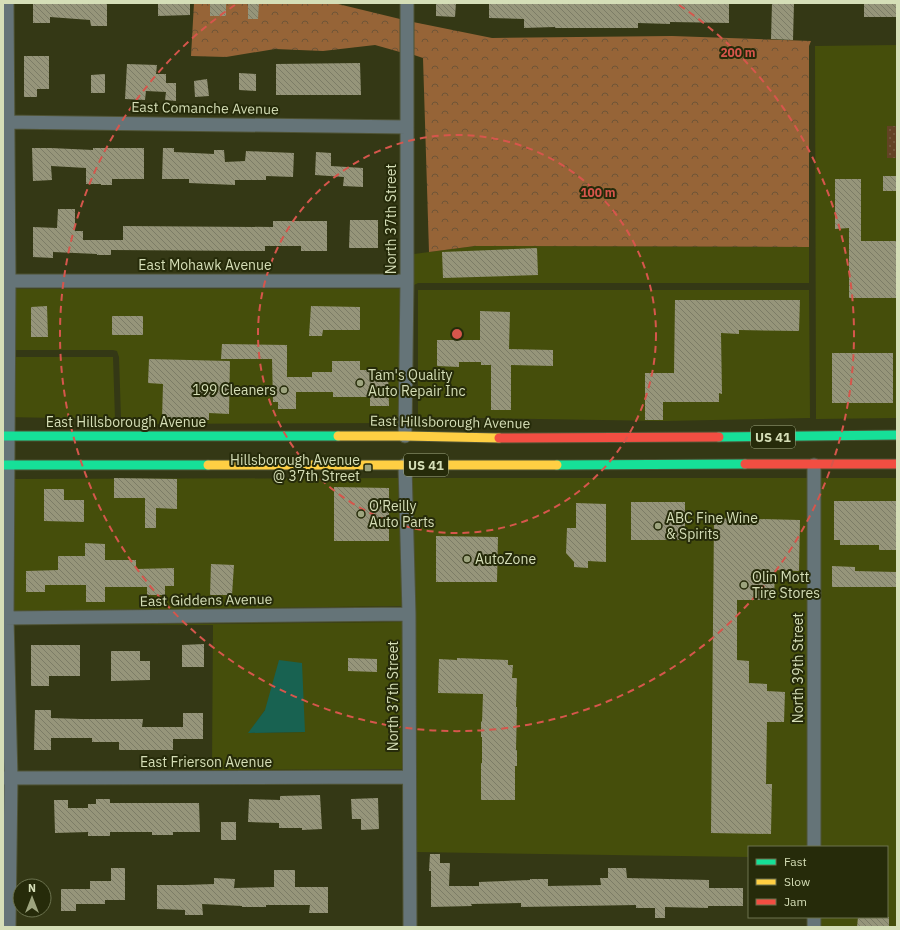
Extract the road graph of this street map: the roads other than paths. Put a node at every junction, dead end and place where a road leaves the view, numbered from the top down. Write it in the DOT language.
graph roads {
  1 [pos="7,3"];
  2 [pos="407,3"];
  3 [pos="6,122"];
  4 [pos="407,127"];
  5 [pos="6,281"];
  6 [pos="407,281"];
  7 [pos="868,435"];
  8 [pos="897,435"];
  9 [pos="6,436"];
  10 [pos="405,436"];
  11 [pos="472,438"];
  12 [pos="662,438"];
  13 [pos="847,443"];
  14 [pos="395,444"];
  15 [pos="461,446"];
  16 [pos="649,446"];
  17 [pos="824,455"];
  18 [pos="372,456"];
  19 [pos="417,457"];
  20 [pos="897,464"];
  21 [pos="6,465"];
  22 [pos="344,465"];
  23 [pos="405,465"];
  24 [pos="814,465"];
  25 [pos="409,614"];
  26 [pos="5,618"];
  27 [pos="409,777"];
  28 [pos="7,778"];
  29 [pos="814,846"];
  30 [pos="9,927"];
  31 [pos="410,927"];
  1 -- 3 [label="street"];
  2 -- 4 [label="street, North 37th Street"];
  3 -- 4 [label="street, East Comanche Avenue"];
  3 -- 5 [label="street"];
  4 -- 6 [label="street, North 37th Street"];
  5 -- 6 [label="street, East Mohawk Avenue"];
  5 -- 9 [label="street"];
  6 -- 10 [label="street, North 37th Street"];
  7 -- 8 [label="main road, East Hillsborough Avenue / US 41"];
  7 -- 12 [label="main road, East Hillsborough Avenue / US 41"];
  7 -- 13 [label="main road"];
  9 -- 10 [label="main road, East Hillsborough Avenue / US 41"];
  9 -- 21 [label="street"];
  10 -- 11 [label="main road, East Hillsborough Avenue / US 41"];
  10 -- 14 [label="main road"];
  11 -- 12 [label="main road, East Hillsborough Avenue / US 41"];
  11 -- 15 [label="main road"];
  12 -- 16 [label="main road"];
  17 -- 24 [label="main road"];
  18 -- 22 [label="main road"];
  19 -- 23 [label="main road"];
  20 -- 24 [label="main road, US 41"];
  21 -- 22 [label="main road, US 41"];
  21 -- 26 [label="street"];
  22 -- 23 [label="main road, US 41"];
  23 -- 24 [label="main road, US 41"];
  23 -- 25 [label="street, North 37th Street"];
  24 -- 29 [label="street, North 39th Street"];
  25 -- 26 [label="street, East Giddens Avenue"];
  25 -- 27 [label="street, North 37th Street"];
  26 -- 28 [label="street"];
  27 -- 28 [label="street, East Frierson Avenue"];
  27 -- 31 [label="street, North 37th Street"];
  28 -- 30 [label="street"];
}
